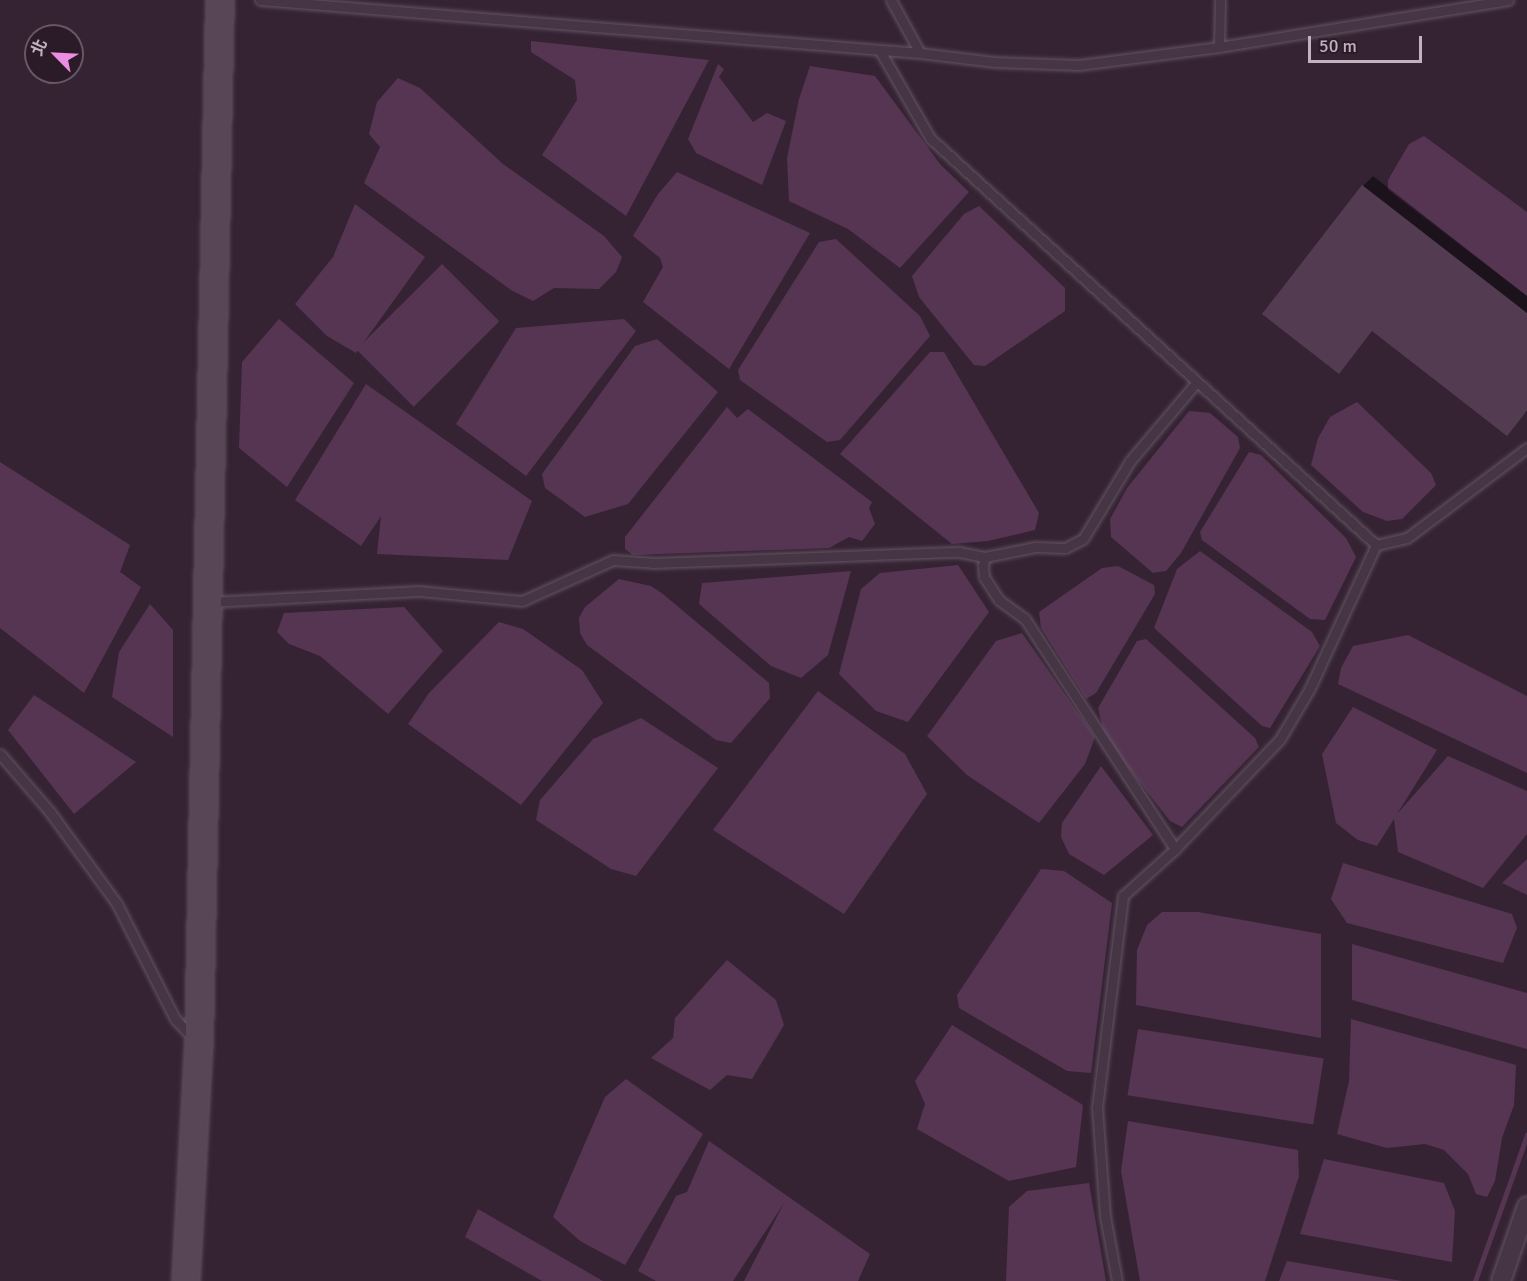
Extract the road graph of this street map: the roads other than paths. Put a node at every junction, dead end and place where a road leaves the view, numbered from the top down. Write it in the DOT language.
graph roads {
  1 [pos="220,0"];
  2 [pos="260,0"];
  3 [pos="891,0"];
  4 [pos="1220,0"];
  5 [pos="1508,0"];
  6 [pos="1219,47"];
  7 [pos="880,51"];
  8 [pos="920,53"];
  9 [pos="1195,384"];
  10 [pos="1527,448"];
  11 [pos="1376,546"];
  12 [pos="985,556"];
  13 [pos="206,602"];
  14 [pos="0,754"];
  15 [pos="1175,849"];
  16 [pos="199,1044"];
  17 [pos="1527,1206"];
  18 [pos="186,1281"];
  19 [pos="1117,1281"];
  20 [pos="1501,1281"];
  1 -- 13 [label="street"];
  2 -- 7 [label="lane"];
  3 -- 8 [label="lane"];
  4 -- 6 [label="lane"];
  5 -- 6 [label="lane"];
  6 -- 8 [label="lane"];
  7 -- 8 [label="lane"];
  7 -- 9 [label="lane"];
  9 -- 11 [label="lane"];
  9 -- 12 [label="lane"];
  10 -- 11 [label="lane"];
  11 -- 15 [label="lane"];
  12 -- 13 [label="lane"];
  12 -- 15 [label="lane"];
  13 -- 16 [label="street"];
  14 -- 16 [label="lane"];
  15 -- 19 [label="lane"];
  16 -- 18 [label="street"];
  17 -- 20 [label="street"];
}
